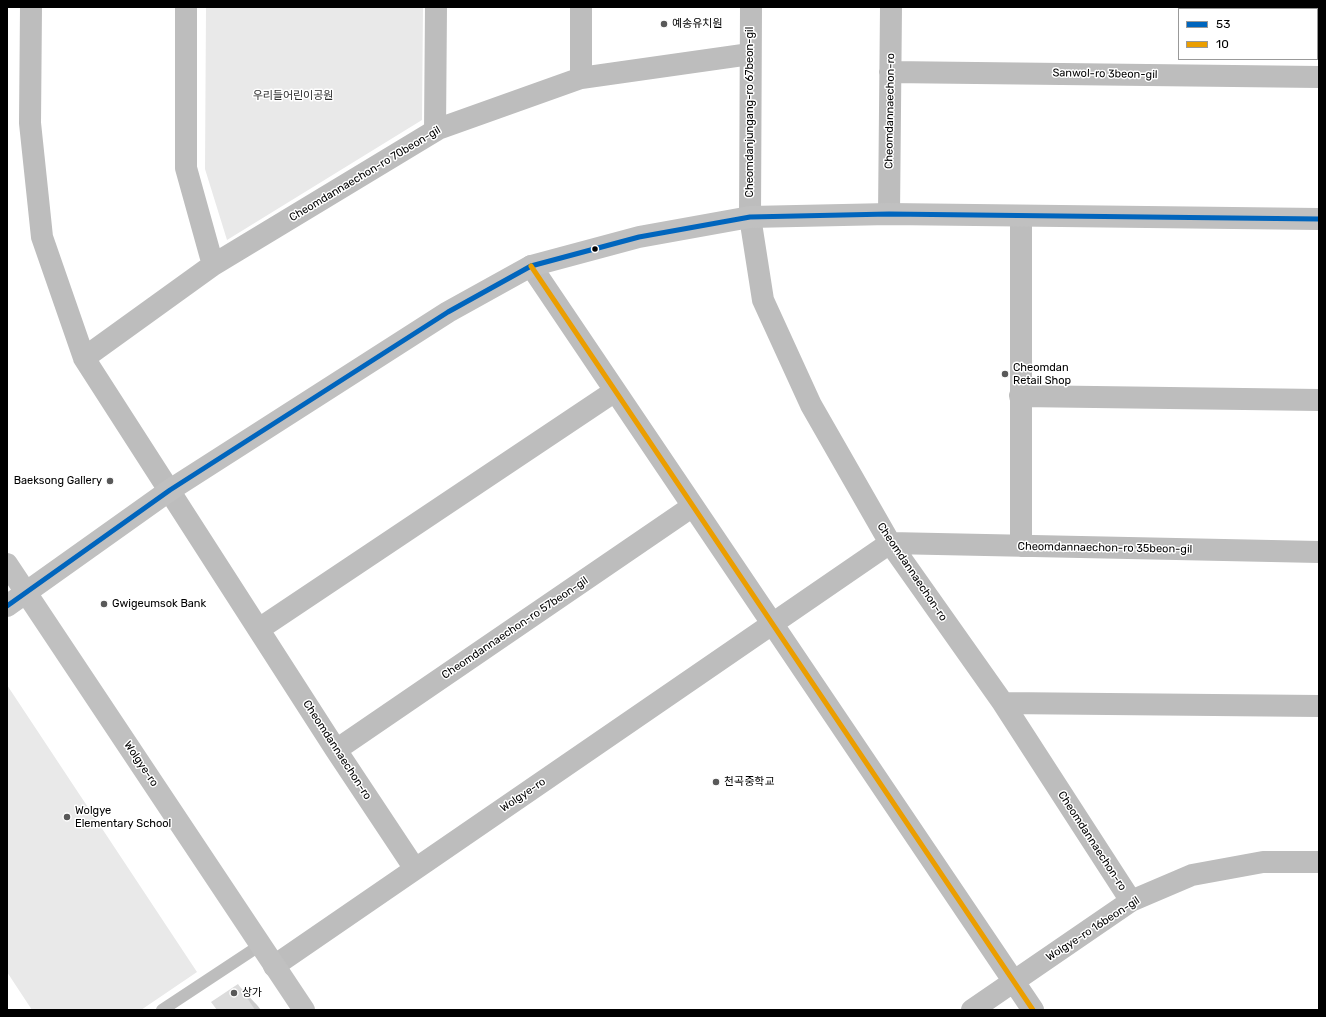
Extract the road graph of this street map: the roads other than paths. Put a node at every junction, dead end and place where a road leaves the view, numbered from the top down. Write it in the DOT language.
graph roads {
  1 [pos="31,7"];
  2 [pos="186,7"];
  3 [pos="436,7"];
  4 [pos="581,7"];
  5 [pos="751,7"];
  6 [pos="891,7"];
  7 [pos="750,54"];
  8 [pos="890,72"];
  9 [pos="1319,77"];
  10 [pos="581,78"];
  11 [pos="435,131"];
  12 [pos="889,214"];
  13 [pos="1021,216"];
  14 [pos="750,217"];
  15 [pos="1319,219"];
  16 [pos="213,265"];
  17 [pos="531,266"];
  18 [pos="84,358"];
  19 [pos="615,391"];
  20 [pos="1020,396"];
  21 [pos="1319,400"];
  22 [pos="170,490"];
  23 [pos="693,506"];
  24 [pos="890,543"];
  25 [pos="1021,546"];
  26 [pos="1319,552"];
  27 [pos="7,564"];
  28 [pos="26,593"];
  29 [pos="7,606"];
  30 [pos="772,624"];
  31 [pos="259,629"];
  32 [pos="1003,703"];
  33 [pos="1319,706"];
  34 [pos="336,750"];
  35 [pos="1319,862"];
  36 [pos="415,869"];
  37 [pos="1131,901"];
  38 [pos="262,944"];
  39 [pos="274,966"];
  40 [pos="1014,982"];
  41 [pos="162,1010"];
  42 [pos="304,1010"];
  43 [pos="972,1010"];
  44 [pos="1033,1010"];
  1 -- 18 [label="street"];
  2 -- 16 [label="street"];
  3 -- 11 [label="street"];
  4 -- 10 [label="street"];
  5 -- 7 [label="street, Cheomdanjungang-ro 67beon-gil"];
  6 -- 8 [label="street, Cheomdannaechon-ro"];
  7 -- 10 [label="street, Cheomdannaechon-ro 70beon-gil"];
  7 -- 14 [label="street, Cheomdanjungang-ro 67beon-gil"];
  8 -- 9 [label="street, Sanwol-ro 3beon-gil"];
  8 -- 12 [label="street, Cheomdannaechon-ro"];
  10 -- 11 [label="street, Cheomdannaechon-ro 70beon-gil"];
  11 -- 16 [label="street, Cheomdannaechon-ro 70beon-gil"];
  12 -- 13 [label="street"];
  12 -- 14 [label="street"];
  13 -- 15 [label="street"];
  13 -- 20 [label="street"];
  14 -- 17 [label="street"];
  14 -- 24 [label="street, Cheomdannaechon-ro"];
  16 -- 18 [label="street, Cheomdannaechon-ro 70beon-gil"];
  17 -- 19 [label="street"];
  17 -- 22 [label="street"];
  18 -- 22 [label="street"];
  19 -- 23 [label="street"];
  19 -- 31 [label="street"];
  20 -- 21 [label="street"];
  20 -- 25 [label="street"];
  22 -- 28 [label="street"];
  22 -- 31 [label="street, Cheomdannaechon-ro"];
  23 -- 30 [label="street"];
  23 -- 34 [label="street, Cheomdannaechon-ro 57beon-gil"];
  24 -- 25 [label="street, Cheomdannaechon-ro 35beon-gil"];
  24 -- 30 [label="street, Wolgye-ro"];
  24 -- 32 [label="street, Cheomdannaechon-ro"];
  25 -- 26 [label="street, Cheomdannaechon-ro 35beon-gil"];
  27 -- 28 [label="street, Wolgye-ro"];
  28 -- 29 [label="street"];
  28 -- 38 [label="street, Wolgye-ro"];
  30 -- 36 [label="street, Wolgye-ro"];
  30 -- 40 [label="street"];
  31 -- 34 [label="street, Cheomdannaechon-ro"];
  32 -- 33 [label="street"];
  32 -- 37 [label="street, Cheomdannaechon-ro"];
  34 -- 36 [label="street, Cheomdannaechon-ro"];
  35 -- 37 [label="street, Wolgye-ro 16beon-gil"];
  36 -- 39 [label="street, Wolgye-ro"];
  37 -- 40 [label="street, Wolgye-ro 16beon-gil"];
  38 -- 39 [label="street, Wolgye-ro"];
  38 -- 41 [label="lane"];
  39 -- 42 [label="street, Wolgye-ro"];
  40 -- 43 [label="street, Wolgye-ro 16beon-gil"];
  40 -- 44 [label="street"];
}
